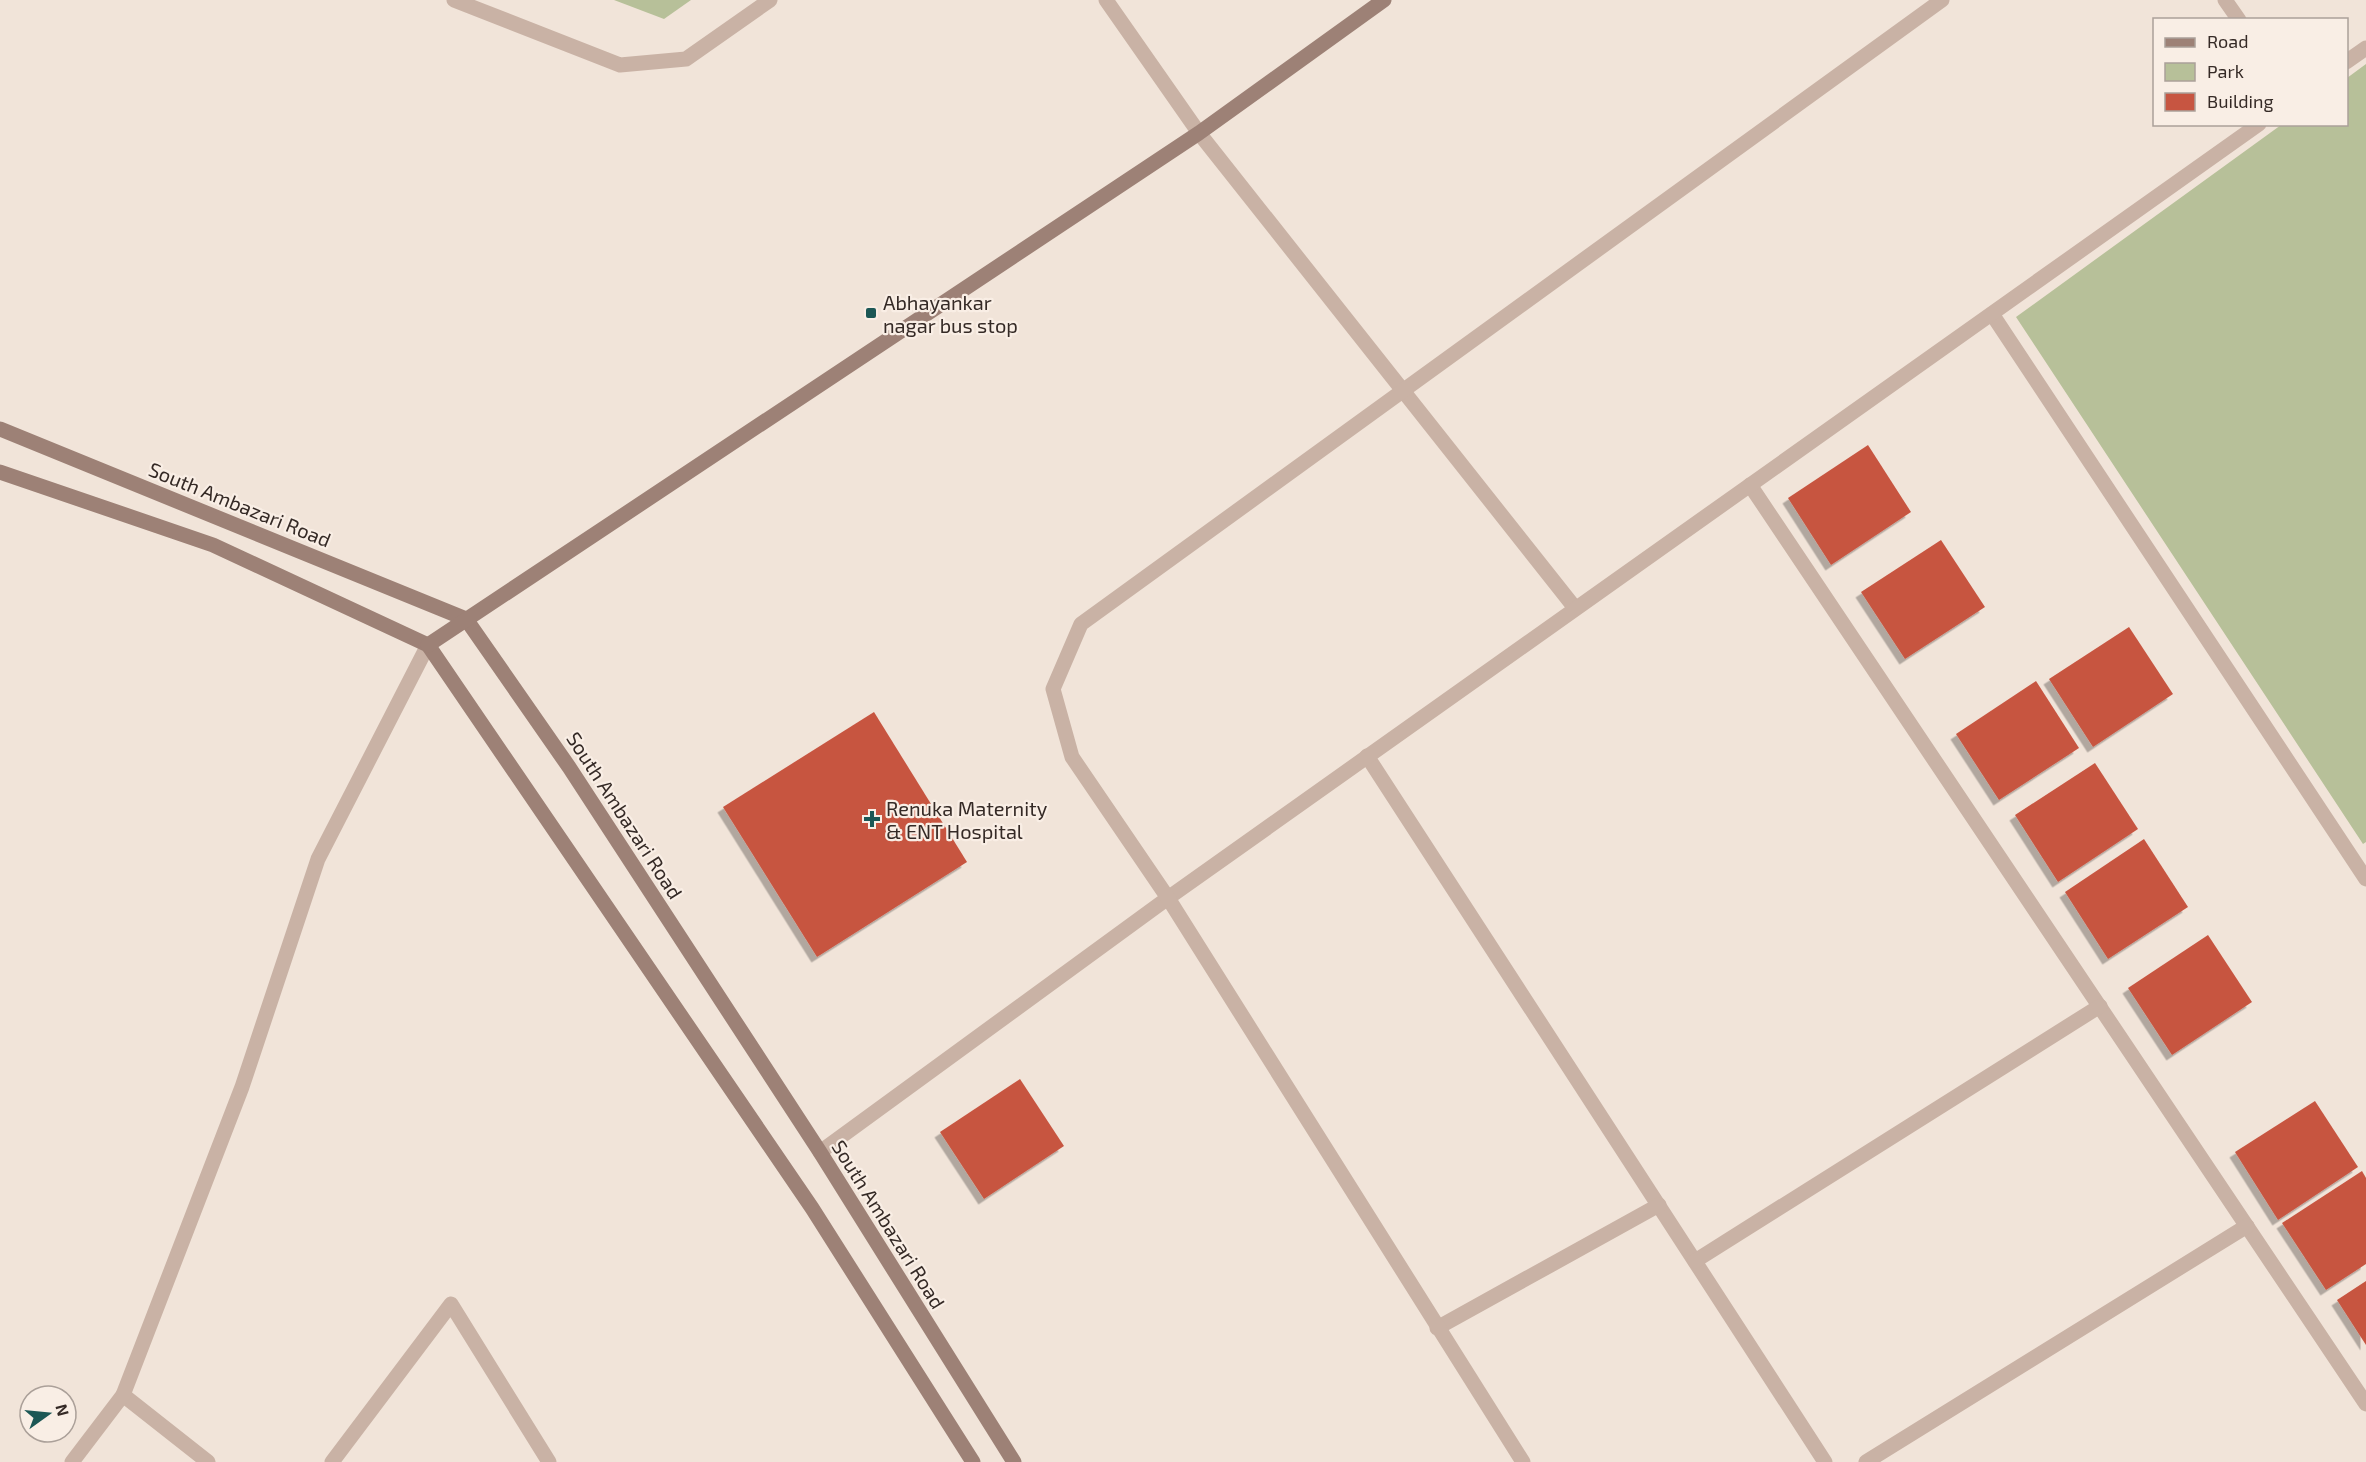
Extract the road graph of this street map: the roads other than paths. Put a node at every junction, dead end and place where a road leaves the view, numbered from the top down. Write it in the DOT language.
graph roads {
  1 [pos="454,0"];
  2 [pos="770,0"];
  3 [pos="1106,0"];
  4 [pos="1384,0"];
  5 [pos="1942,0"];
  6 [pos="2225,0"];
  7 [pos="2238,18"];
  8 [pos="2366,48"];
  9 [pos="2348,61"];
  10 [pos="2256,126"];
  11 [pos="1199,133"];
  12 [pos="1992,314"];
  13 [pos="1403,391"];
  14 [pos="0,429"];
  15 [pos="0,472"];
  16 [pos="1750,485"];
  17 [pos="1575,608"];
  18 [pos="466,619"];
  19 [pos="428,645"];
  20 [pos="1367,756"];
  21 [pos="2361,862"];
  22 [pos="2366,879"];
  23 [pos="1168,898"];
  24 [pos="2100,1006"];
  25 [pos="820,1152"];
  26 [pos="1659,1205"];
  27 [pos="2247,1226"];
  28 [pos="1695,1261"];
  29 [pos="1437,1328"];
  30 [pos="123,1395"];
  31 [pos="2366,1404"];
  32 [pos="72,1462"];
  33 [pos="208,1462"];
  34 [pos="332,1462"];
  35 [pos="549,1462"];
  36 [pos="973,1462"];
  37 [pos="1014,1462"];
  38 [pos="1523,1462"];
  39 [pos="1825,1462"];
  40 [pos="1866,1462"];
  1 -- 2 [label="street"];
  3 -- 11 [label="street"];
  4 -- 11 [label="main road"];
  5 -- 13 [label="street"];
  6 -- 7 [label="street"];
  8 -- 9 [label="street"];
  10 -- 12 [label="street"];
  11 -- 13 [label="street"];
  11 -- 18 [label="main road"];
  12 -- 16 [label="street"];
  12 -- 21 [label="street"];
  13 -- 17 [label="street"];
  13 -- 23 [label="street"];
  14 -- 18 [label="main road, South Ambazari Road"];
  15 -- 19 [label="main road"];
  16 -- 17 [label="street"];
  16 -- 24 [label="street"];
  17 -- 20 [label="street"];
  18 -- 19 [label="main road"];
  18 -- 25 [label="main road, South Ambazari Road"];
  19 -- 30 [label="street"];
  19 -- 36 [label="main road"];
  20 -- 23 [label="street"];
  20 -- 26 [label="street"];
  21 -- 22 [label="street"];
  23 -- 25 [label="street"];
  23 -- 29 [label="street"];
  24 -- 27 [label="street"];
  24 -- 28 [label="street"];
  25 -- 37 [label="main road, South Ambazari Road"];
  26 -- 28 [label="street"];
  26 -- 29 [label="street"];
  27 -- 31 [label="street"];
  27 -- 40 [label="street"];
  28 -- 39 [label="street"];
  29 -- 38 [label="street"];
  30 -- 32 [label="street"];
  30 -- 33 [label="street"];
  34 -- 35 [label="street"];
}
